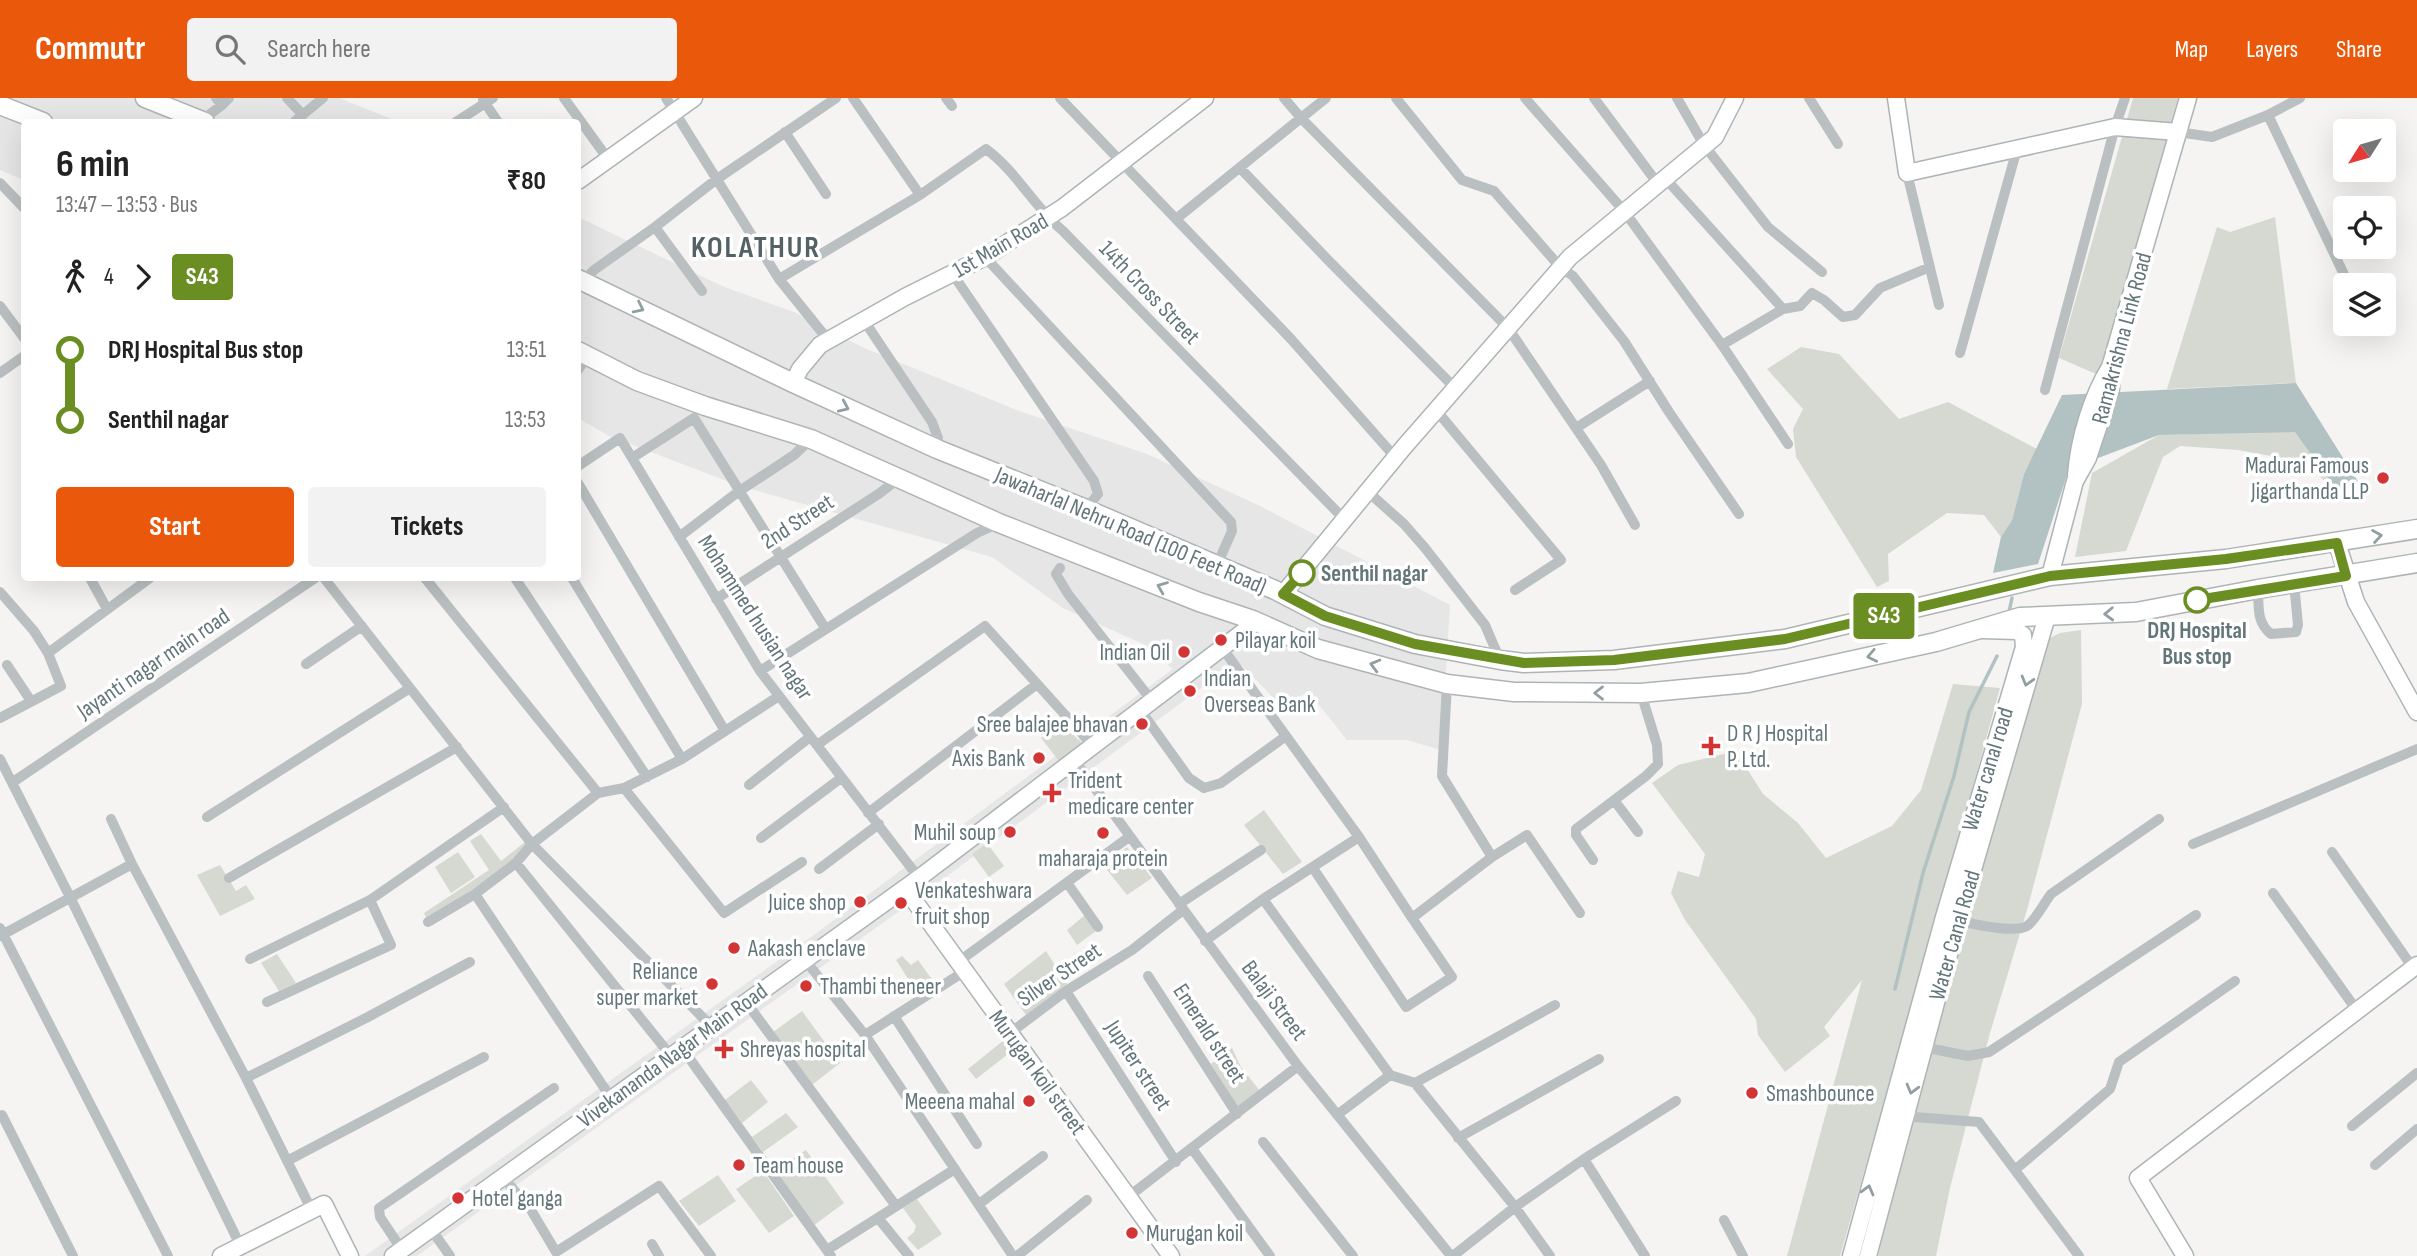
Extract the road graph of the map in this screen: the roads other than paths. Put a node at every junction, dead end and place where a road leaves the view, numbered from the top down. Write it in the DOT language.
graph roads {
  1 [pos="145,98"];
  2 [pos="287,98"];
  3 [pos="323,98"];
  4 [pos="564,98"];
  5 [pos="666,98"];
  6 [pos="694,98"];
  7 [pos="836,98"];
  8 [pos="853,98"];
  9 [pos="1060,98"];
  10 [pos="1284,98"];
  11 [pos="1326,98"];
  12 [pos="1396,98"];
  13 [pos="1525,98"];
  14 [pos="1594,98"];
  15 [pos="1677,98"];
  16 [pos="1735,98"];
  17 [pos="1809,98"];
  18 [pos="1896,98"];
  19 [pos="2125,98"];
  20 [pos="2188,98"];
  21 [pos="2300,98"];
  22 [pos="223,100"];
  23 [pos="486,100"];
  24 [pos="1198,100"];
  25 [pos="0,105"];
  26 [pos="676,113"];
  27 [pos="2268,115"];
  28 [pos="298,118"];
  29 [pos="1301,118"];
  30 [pos="35,119"];
  31 [pos="196,119"];
  32 [pos="206,119"];
  33 [pos="460,119"];
  34 [pos="496,119"];
  35 [pos="579,119"];
  36 [pos="581,122"];
  37 [pos="2115,127"];
  38 [pos="785,132"];
  39 [pos="2178,132"];
  40 [pos="1838,144"];
  41 [pos="1704,145"];
  42 [pos="2017,149"];
  43 [pos="608,159"];
  44 [pos="1123,162"];
  45 [pos="1240,168"];
  46 [pos="1907,173"];
  47 [pos="581,179"];
  48 [pos="716,179"];
  49 [pos="1661,181"];
  50 [pos="0,183"];
  51 [pos="826,194"];
  52 [pos="920,195"];
  53 [pos="21,205"];
  54 [pos="1624,212"];
  55 [pos="1046,218"];
  56 [pos="1177,219"];
  57 [pos="655,227"];
  58 [pos="985,257"];
  59 [pos="1560,267"];
  60 [pos="1930,267"];
  61 [pos="1822,271"];
  62 [pos="952,273"];
  63 [pos="2343,273"];
  64 [pos="581,279"];
  65 [pos="779,279"];
  66 [pos="581,280"];
  67 [pos="702,291"];
  68 [pos="1939,305"];
  69 [pos="0,306"];
  70 [pos="1783,309"];
  71 [pos="865,322"];
  72 [pos="1508,328"];
  73 [pos="21,334"];
  74 [pos="829,341"];
  75 [pos="1723,345"];
  76 [pos="1960,353"];
  77 [pos="21,358"];
  78 [pos="581,359"];
  79 [pos="0,373"];
  80 [pos="1650,382"];
  81 [pos="793,383"];
  82 [pos="1455,388"];
  83 [pos="2045,390"];
  84 [pos="1436,410"];
  85 [pos="700,412"];
  86 [pos="1576,428"];
  87 [pos="811,439"];
  88 [pos="1788,444"];
  89 [pos="937,449"];
  90 [pos="1395,457"];
  91 [pos="632,458"];
  92 [pos="581,464"];
  93 [pos="899,478"];
  94 [pos="581,489"];
  95 [pos="1367,491"];
  96 [pos="738,492"];
  97 [pos="1086,509"];
  98 [pos="1739,514"];
  99 [pos="1344,519"];
  100 [pos="999,523"];
  101 [pos="1635,525"];
  102 [pos="2417,529"];
  103 [pos="679,537"];
  104 [pos="2337,543"];
  105 [pos="780,557"];
  106 [pos="2417,563"];
  107 [pos="1216,565"];
  108 [pos="1060,568"];
  109 [pos="2050,576"];
  110 [pos="2346,576"];
  111 [pos="92,581"];
  112 [pos="146,581"];
  113 [pos="307,581"];
  114 [pos="326,581"];
  115 [pos="427,581"];
  116 [pos="517,581"];
  117 [pos="574,581"];
  118 [pos="2294,583"];
  119 [pos="2258,589"];
  120 [pos="1515,590"];
  121 [pos="0,592"];
  122 [pos="1283,594"];
  123 [pos="716,599"];
  124 [pos="107,609"];
  125 [pos="2047,616"];
  126 [pos="1259,624"];
  127 [pos="362,626"];
  128 [pos="825,628"];
  129 [pos="1977,630"];
  130 [pos="1224,650"];
  131 [pos="48,653"];
  132 [pos="1500,660"];
  133 [pos="306,664"];
  134 [pos="8,665"];
  135 [pos="760,671"];
  136 [pos="1037,684"];
  137 [pos="1447,684"];
  138 [pos="410,688"];
  139 [pos="1641,693"];
  140 [pos="779,696"];
  141 [pos="31,701"];
  142 [pos="1147,707"];
  143 [pos="2417,712"];
  144 [pos="0,718"];
  145 [pos="724,732"];
  146 [pos="1286,736"];
  147 [pos="813,741"];
  148 [pos="457,747"];
  149 [pos="1094,747"];
  150 [pos="2417,749"];
  151 [pos="0,759"];
  152 [pos="682,759"];
  153 [pos="1075,761"];
  154 [pos="647,777"];
  155 [pos="841,778"];
  156 [pos="13,782"];
  157 [pos="749,785"];
  158 [pos="624,788"];
  159 [pos="598,793"];
  160 [pos="1614,800"];
  161 [pos="504,807"];
  162 [pos="868,813"];
  163 [pos="207,817"];
  164 [pos="111,819"];
  165 [pos="2159,819"];
  166 [pos="879,824"];
  167 [pos="1638,832"];
  168 [pos="1129,837"];
  169 [pos="1359,837"];
  170 [pos="761,838"];
  171 [pos="532,844"];
  172 [pos="2193,844"];
  173 [pos="1261,850"];
  174 [pos="2332,852"];
  175 [pos="1492,857"];
  176 [pos="1593,860"];
  177 [pos="802,862"];
  178 [pos="516,863"];
  179 [pos="132,864"];
  180 [pos="1313,867"];
  181 [pos="819,869"];
  182 [pos="229,878"];
  183 [pos="919,878"];
  184 [pos="1068,884"];
  185 [pos="905,888"];
  186 [pos="2273,893"];
  187 [pos="475,894"];
  188 [pos="70,897"];
  189 [pos="1263,899"];
  190 [pos="370,900"];
  191 [pos="1181,907"];
  192 [pos="1580,912"];
  193 [pos="2196,915"];
  194 [pos="1412,918"];
  195 [pos="1951,919"];
  196 [pos="428,922"];
  197 [pos="1098,928"];
  198 [pos="1,932"];
  199 [pos="1205,941"];
  200 [pos="250,959"];
  201 [pos="805,960"];
  202 [pos="470,962"];
  203 [pos="962,966"];
  204 [pos="2415,966"];
  205 [pos="1149,976"];
  206 [pos="2235,981"];
  207 [pos="1066,991"];
  208 [pos="267,1002"];
  209 [pos="746,1002"];
  210 [pos="1555,1005"];
  211 [pos="2358,1012"];
  212 [pos="894,1016"];
  213 [pos="712,1027"];
  214 [pos="1010,1033"];
  215 [pos="865,1035"];
  216 [pos="1923,1047"];
  217 [pos="677,1052"];
  218 [pos="484,1057"];
  219 [pos="1600,1059"];
  220 [pos="1298,1066"];
  221 [pos="2417,1073"];
  222 [pos="1390,1075"];
  223 [pos="246,1078"];
  224 [pos="1415,1083"];
  225 [pos="554,1088"];
  226 [pos="611,1098"];
  227 [pos="1676,1101"];
  228 [pos="1237,1114"];
  229 [pos="1896,1114"];
  230 [pos="2,1115"];
  231 [pos="1337,1115"];
  232 [pos="2352,1126"];
  233 [pos="2417,1129"];
  234 [pos="1458,1138"];
  235 [pos="1263,1142"];
  236 [pos="977,1144"];
  237 [pos="1193,1150"];
  238 [pos="1044,1156"];
  239 [pos="1584,1159"];
  240 [pos="287,1161"];
  241 [pos="1176,1162"];
  242 [pos="2375,1165"];
  243 [pos="955,1169"];
  244 [pos="2016,1169"];
  245 [pos="503,1177"];
  246 [pos="1128,1197"];
  247 [pos="1087,1200"];
  248 [pos="979,1204"];
  249 [pos="896,1206"];
  250 [pos="1515,1207"];
  251 [pos="312,1211"];
  252 [pos="878,1218"];
  253 [pos="1724,1220"];
  254 [pos="431,1229"];
  255 [pos="652,1244"];
  256 [pos="240,1245"];
  257 [pos="397,1253"];
  258 [pos="829,1253"];
  259 [pos="1167,1253"];
  260 [pos="554,1255"];
  261 [pos="73,1256"];
  262 [pos="169,1256"];
  263 [pos="221,1256"];
  264 [pos="350,1256"];
  265 [pos="450,1256"];
  266 [pos="659,1256"];
  267 [pos="711,1256"];
  268 [pos="909,1256"];
  269 [pos="1015,1256"];
  270 [pos="1270,1256"];
  271 [pos="1353,1256"];
  272 [pos="1452,1256"];
  273 [pos="1550,1256"];
  274 [pos="1645,1256"];
  275 [pos="1743,1256"];
  276 [pos="1851,1256"];
  277 [pos="1868,1256"];
  278 [pos="2079,1256"];
  279 [pos="2186,1256"];
  1 -- 31 [label="main road"];
  2 -- 28 [label="street"];
  3 -- 28 [label="street"];
  4 -- 35 [label="street"];
  5 -- 26 [label="street"];
  6 -- 26 [label="street"];
  7 -- 38 [label="street"];
  8 -- 52 [label="street"];
  9 -- 44 [label="street"];
  10 -- 29 [label="street"];
  11 -- 29 [label="street"];
  12 -- 59 [label="street"];
  13 -- 54 [label="street"];
  14 -- 49 [label="street"];
  15 -- 41 [label="street"];
  16 -- 41 [label="street"];
  17 -- 40 [label="street"];
  18 -- 46 [label="street"];
  19 -- 37 [label="street"];
  20 -- 39 [label="street, Ramakrishna Link Road"];
  21 -- 27 [label="street"];
  22 -- 32 [label="street"];
  23 -- 33 [label="street"];
  23 -- 34 [label="street"];
  24 -- 44 [label="street, 1st Main Road"];
  25 -- 30 [label="main road"];
  26 -- 43 [label="street"];
  26 -- 48 [label="street"];
  27 -- 39 [label="street"];
  27 -- 63 [label="street"];
  29 -- 45 [label="street"];
  29 -- 72 [label="street"];
  36 -- 43 [label="street"];
  37 -- 39 [label="street"];
  37 -- 42 [label="street"];
  37 -- 83 [label="street"];
  38 -- 48 [label="street"];
  38 -- 51 [label="street"];
  39 -- 109 [label="street, Ramakrishna Link Road"];
  41 -- 49 [label="street"];
  41 -- 61 [label="street"];
  42 -- 46 [label="street"];
  42 -- 76 [label="street"];
  43 -- 47 [label="street"];
  44 -- 55 [label="street, 1st Main Road"];
  44 -- 56 [label="street"];
  45 -- 56 [label="street"];
  45 -- 82 [label="street"];
  46 -- 60 [label="street"];
  48 -- 57 [label="street"];
  48 -- 65 [label="street"];
  49 -- 54 [label="street"];
  49 -- 70 [label="street"];
  50 -- 53 [label="street"];
  52 -- 55 [label="street, 14th Cross Street"];
  52 -- 65 [label="street"];
  54 -- 59 [label="street"];
  54 -- 75 [label="street"];
  55 -- 58 [label="street, 1st Main Road"];
  55 -- 99 [label="street, 14th Cross Street"];
  56 -- 90 [label="street"];
  57 -- 64 [label="street"];
  57 -- 67 [label="street"];
  58 -- 62 [label="street, 1st Main Road"];
  58 -- 107 [label="street"];
  59 -- 72 [label="street"];
  59 -- 80 [label="street"];
  60 -- 68 [label="street"];
  60 -- 70 [label="street"];
  62 -- 71 [label="street, 1st Main Road"];
  62 -- 97 [label="street"];
  65 -- 74 [label="street"];
  66 -- 81 [label="main road, Jawaharlal Nehru Road (100 Feet Road), one-way"];
  69 -- 73 [label="street"];
  70 -- 75 [label="street"];
  71 -- 74 [label="street, 1st Main Road"];
  71 -- 89 [label="street"];
  72 -- 82 [label="street"];
  72 -- 86 [label="street"];
  74 -- 81 [label="street, 1st Main Road"];
  75 -- 88 [label="street"];
  77 -- 79 [label="street"];
  78 -- 85 [label="main road, Jawaharlal Nehru Road (100 Feet Road)"];
  80 -- 86 [label="street"];
  80 -- 98 [label="street"];
  81 -- 89 [label="main road, Jawaharlal Nehru Road (100 Feet Road), one-way"];
  82 -- 84 [label="street"];
  84 -- 90 [label="street"];
  84 -- 120 [label="street"];
  85 -- 87 [label="main road, Jawaharlal Nehru Road (100 Feet Road)"];
  85 -- 91 [label="street"];
  85 -- 96 [label="street"];
  86 -- 101 [label="street"];
  87 -- 93 [label="main road, Jawaharlal Nehru Road (100 Feet Road)"];
  87 -- 96 [label="street"];
  89 -- 97 [label="main road, Jawaharlal Nehru Road (100 Feet Road)"];
  90 -- 95 [label="street"];
  91 -- 92 [label="street, Mohammed husian nagar"];
  91 -- 103 [label="street, Mohammed husian nagar"];
  93 -- 100 [label="main road, Jawaharlal Nehru Road (100 Feet Road)"];
  93 -- 105 [label="street, 2nd Street"];
  94 -- 145 [label="street"];
  95 -- 99 [label="street"];
  95 -- 132 [label="street"];
  96 -- 103 [label="street"];
  96 -- 105 [label="street"];
  97 -- 107 [label="main road, Jawaharlal Nehru Road (100 Feet Road)"];
  99 -- 122 [label="street"];
  126 -- 100 [label="main road, Jawaharlal Nehru Road (100 Feet Road), one-way"];
  100 -- 128 [label="street"];
  104 -- 102 [label="main road, Jawaharlal Nehru Road (100 Feet Road), one-way"];
  103 -- 123 [label="street, Mohammed husian nagar"];
  104 -- 109 [label="main road, Jawaharlal Nehru Road (100 Feet Road)"];
  104 -- 110 [label="street"];
  105 -- 123 [label="street, 2nd Street"];
  105 -- 128 [label="street"];
  106 -- 110 [label="main road, Jawaharlal Nehru Road (100 Feet Road)"];
  107 -- 122 [label="main road, Jawaharlal Nehru Road (100 Feet Road)"];
  108 -- 142 [label="street"];
  109 -- 132 [label="main road, Jawaharlal Nehru Road (100 Feet Road)"];
  110 -- 118 [label="main road, Jawaharlal Nehru Road (100 Feet Road)"];
  110 -- 143 [label="street"];
  111 -- 124 [label="street"];
  112 -- 124 [label="street"];
  113 -- 156 [label="street, Jayanti nagar main road"];
  114 -- 127 [label="street"];
  115 -- 159 [label="street"];
  116 -- 154 [label="street"];
  117 -- 152 [label="street"];
  118 -- 119 [label="main road, Jawaharlal Nehru Road (100 Feet Road)"];
  118 -- 119 [label="street"];
  119 -- 125 [label="main road, Jawaharlal Nehru Road (100 Feet Road), one-way"];
  121 -- 131 [label="street"];
  122 -- 132 [label="main road, Jawaharlal Nehru Road (100 Feet Road)"];
  123 -- 135 [label="street, Mohammed husian nagar"];
  124 -- 131 [label="street"];
  125 -- 129 [label="main road, Jawaharlal Nehru Road (100 Feet Road)"];
  125 -- 195 [label="street, Water Canal Road, one-way"];
  126 -- 130 [label="street"];
  137 -- 126 [label="main road, Jawaharlal Nehru Road (100 Feet Road), one-way"];
  127 -- 133 [label="street"];
  127 -- 138 [label="street"];
  128 -- 135 [label="street"];
  129 -- 139 [label="main road, Jawaharlal Nehru Road (100 Feet Road), one-way"];
  129 -- 195 [label="street, Water canal road"];
  130 -- 142 [label="street"];
  130 -- 142 [label="street"];
  130 -- 146 [label="street"];
  131 -- 141 [label="street"];
  134 -- 141 [label="street"];
  135 -- 140 [label="street, Mohammed husian nagar"];
  136 -- 147 [label="street"];
  136 -- 149 [label="street"];
  136 -- 162 [label="street"];
  139 -- 137 [label="main road, Jawaharlal Nehru Road (100 Feet Road), one-way"];
  137 -- 175 [label="street"];
  138 -- 148 [label="street"];
  138 -- 163 [label="street"];
  139 -- 160 [label="street"];
  140 -- 145 [label="street"];
  140 -- 147 [label="street, Mohammed husian nagar"];
  141 -- 144 [label="street"];
  142 -- 146 [label="street"];
  142 -- 149 [label="street, Vivekananda Nagar Main Road"];
  145 -- 152 [label="street"];
  146 -- 169 [label="street"];
  147 -- 155 [label="street, Mohammed husian nagar"];
  147 -- 157 [label="street"];
  148 -- 161 [label="street"];
  148 -- 182 [label="street"];
  149 -- 153 [label="street, Vivekananda Nagar Main Road"];
  150 -- 172 [label="street"];
  151 -- 156 [label="street"];
  152 -- 154 [label="street"];
  153 -- 168 [label="street, Balaji Street"];
  153 -- 183 [label="street, Vivekananda Nagar Main Road"];
  154 -- 158 [label="street"];
  155 -- 162 [label="street, Mohammed husian nagar"];
  155 -- 170 [label="street"];
  156 -- 188 [label="street"];
  158 -- 159 [label="street"];
  158 -- 177 [label="street"];
  159 -- 171 [label="street"];
  160 -- 167 [label="street"];
  160 -- 176 [label="street"];
  161 -- 171 [label="street"];
  161 -- 190 [label="street"];
  162 -- 166 [label="street, Mohammed husian nagar"];
  164 -- 179 [label="street"];
  165 -- 195 [label="street"];
  166 -- 181 [label="street"];
  166 -- 183 [label="street, Mohammed husian nagar"];
  168 -- 184 [label="street"];
  168 -- 191 [label="street, Balaji Street"];
  169 -- 180 [label="street"];
  169 -- 194 [label="street"];
  171 -- 178 [label="street"];
  171 -- 213 [label="street"];
  173 -- 191 [label="street, Silver Street"];
  174 -- 204 [label="street"];
  175 -- 192 [label="street"];
  175 -- 194 [label="street"];
  178 -- 187 [label="street"];
  178 -- 217 [label="street"];
  179 -- 188 [label="street"];
  179 -- 223 [label="street"];
  180 -- 189 [label="street"];
  180 -- 194 [label="street"];
  183 -- 185 [label="street, Vivekananda Nagar Main Road"];
  184 -- 197 [label="street"];
  184 -- 203 [label="street"];
  185 -- 201 [label="street, Vivekananda Nagar Main Road"];
  185 -- 203 [label="street, Murugan koil street"];
  186 -- 211 [label="street"];
  187 -- 196 [label="street"];
  187 -- 226 [label="street"];
  188 -- 198 [label="street"];
  188 -- 256 [label="street"];
  189 -- 199 [label="street"];
  189 -- 222 [label="street"];
  190 -- 200 [label="street"];
  190 -- 208 [label="street"];
  191 -- 199 [label="street, Balaji Street"];
  191 -- 207 [label="street, Silver Street"];
  193 -- 216 [label="street"];
  195 -- 216 [label="street, Water Canal Road"];
  195 -- 229 [label="street, Water canal road"];
  198 -- 262 [label="street"];
  199 -- 220 [label="street, Balaji Street"];
  201 -- 209 [label="street, Vivekananda Nagar Main Road"];
  201 -- 215 [label="street"];
  202 -- 223 [label="street"];
  203 -- 212 [label="street"];
  203 -- 214 [label="street, Murugan koil street"];
  204 -- 211 [label="street"];
  205 -- 228 [label="street, Emerald street"];
  206 -- 244 [label="street"];
  207 -- 214 [label="street, Silver Street"];
  207 -- 241 [label="street, Jupiter street"];
  209 -- 213 [label="street, Vivekananda Nagar Main Road"];
  209 -- 249 [label="street"];
  210 -- 224 [label="street"];
  211 -- 279 [label="street"];
  212 -- 215 [label="street"];
  212 -- 236 [label="street"];
  213 -- 217 [label="street, Vivekananda Nagar Main Road"];
  214 -- 246 [label="street, Murugan koil street"];
  215 -- 243 [label="street"];
  216 -- 229 [label="street, Water Canal Road, one-way"];
  217 -- 226 [label="street, Vivekananda Nagar Main Road"];
  217 -- 258 [label="street"];
  218 -- 240 [label="street"];
  219 -- 234 [label="street"];
  220 -- 228 [label="street"];
  220 -- 231 [label="street, Balaji Street"];
  221 -- 232 [label="street"];
  222 -- 224 [label="street"];
  222 -- 231 [label="street"];
  223 -- 240 [label="street"];
  224 -- 234 [label="street"];
  225 -- 257 [label="street"];
  226 -- 245 [label="street, Vivekananda Nagar Main Road"];
  227 -- 239 [label="street"];
  228 -- 237 [label="street"];
  229 -- 244 [label="street"];
  276 -- 229 [label="street, Water canal road, one-way"];
  229 -- 277 [label="street, Water Canal Road"];
  230 -- 261 [label="street"];
  231 -- 272 [label="street, Balaji Street"];
  233 -- 242 [label="street"];
  234 -- 250 [label="street"];
  235 -- 271 [label="street"];
  237 -- 241 [label="street"];
  237 -- 270 [label="street"];
  238 -- 248 [label="street"];
  239 -- 250 [label="street"];
  239 -- 274 [label="street"];
  240 -- 251 [label="street"];
  241 -- 246 [label="street"];
  243 -- 248 [label="street"];
  243 -- 249 [label="street"];
  244 -- 278 [label="street"];
  245 -- 254 [label="street, Vivekananda Nagar Main Road"];
  245 -- 260 [label="street"];
  246 -- 259 [label="street, Murugan koil street"];
  247 -- 269 [label="street"];
  248 -- 269 [label="street"];
  249 -- 252 [label="street"];
  250 -- 272 [label="street"];
  250 -- 273 [label="street"];
  251 -- 256 [label="street"];
  251 -- 264 [label="street"];
  252 -- 258 [label="street"];
  252 -- 268 [label="street"];
  253 -- 275 [label="street"];
  254 -- 257 [label="street, Vivekananda Nagar Main Road"];
  254 -- 265 [label="street"];
  255 -- 266 [label="street"];
  256 -- 263 [label="street"];
  260 -- 267 [label="street"];
}
